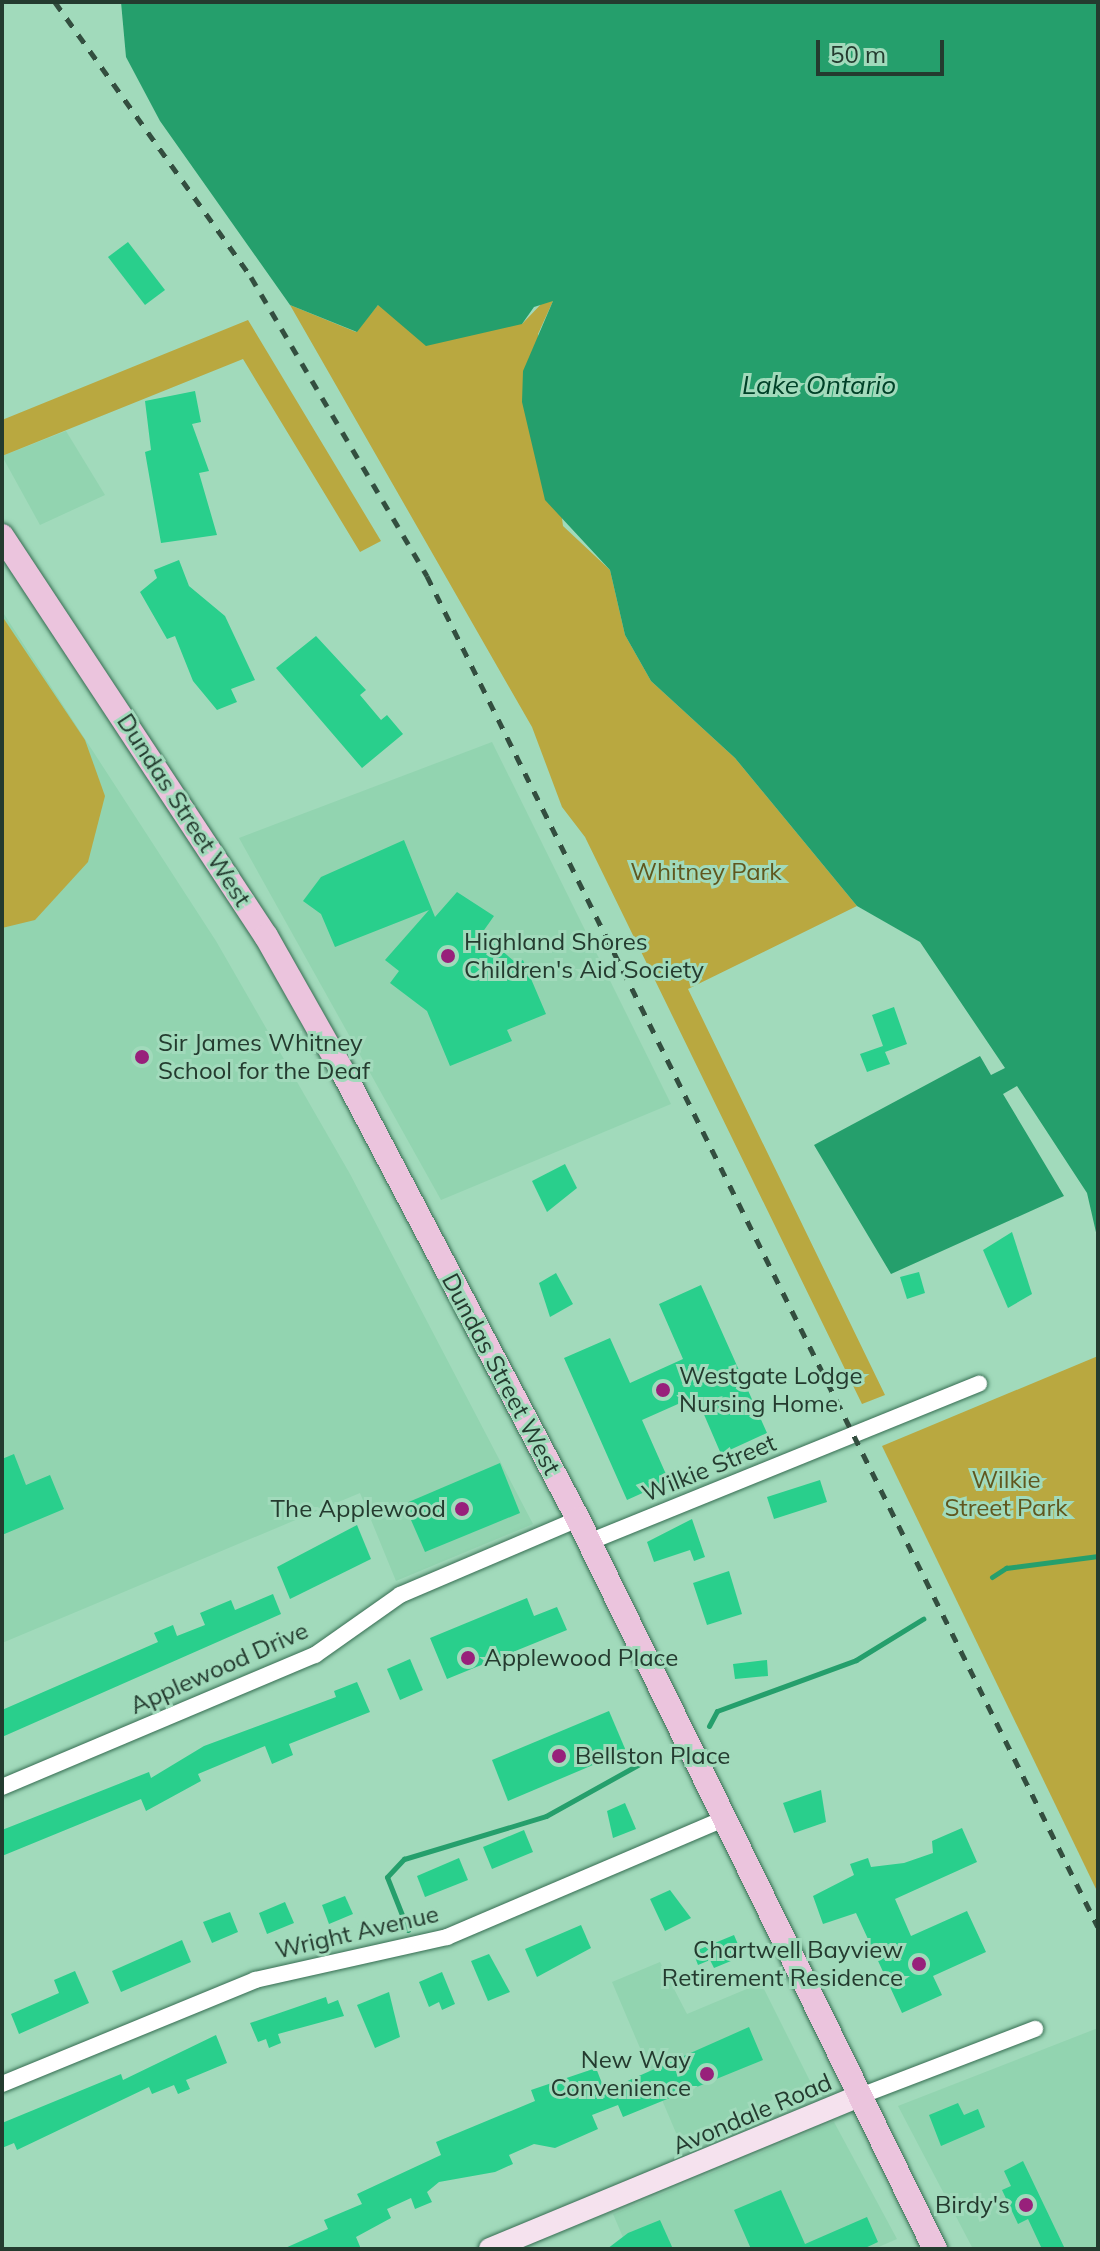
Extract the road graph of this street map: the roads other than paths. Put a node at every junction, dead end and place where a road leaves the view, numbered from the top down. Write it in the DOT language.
graph roads {
  1 [pos="2,536"];
  2 [pos="979,1384"];
  3 [pos="578,1519"];
  4 [pos="589,1542"];
  5 [pos="2,1787"];
  6 [pos="721,1820"];
  7 [pos="1035,2029"];
  8 [pos="2,2084"];
  9 [pos="855,2098"];
  10 [pos="490,2249"];
  11 [pos="935,2249"];
  1 -- 3 [label="main road, Dundas Street West"];
  2 -- 4 [label="street, Wilkie Street"];
  3 -- 4 [label="main road, Dundas Street West"];
  3 -- 5 [label="street, Applewood Drive"];
  4 -- 6 [label="main road, Dundas Street West"];
  6 -- 8 [label="street, Wright Avenue"];
  6 -- 9 [label="main road, Dundas Street West"];
  7 -- 9 [label="street, Avondale Road"];
  9 -- 10 [label="street, Avondale Road"];
  9 -- 11 [label="main road, Dundas Street West"];
}
